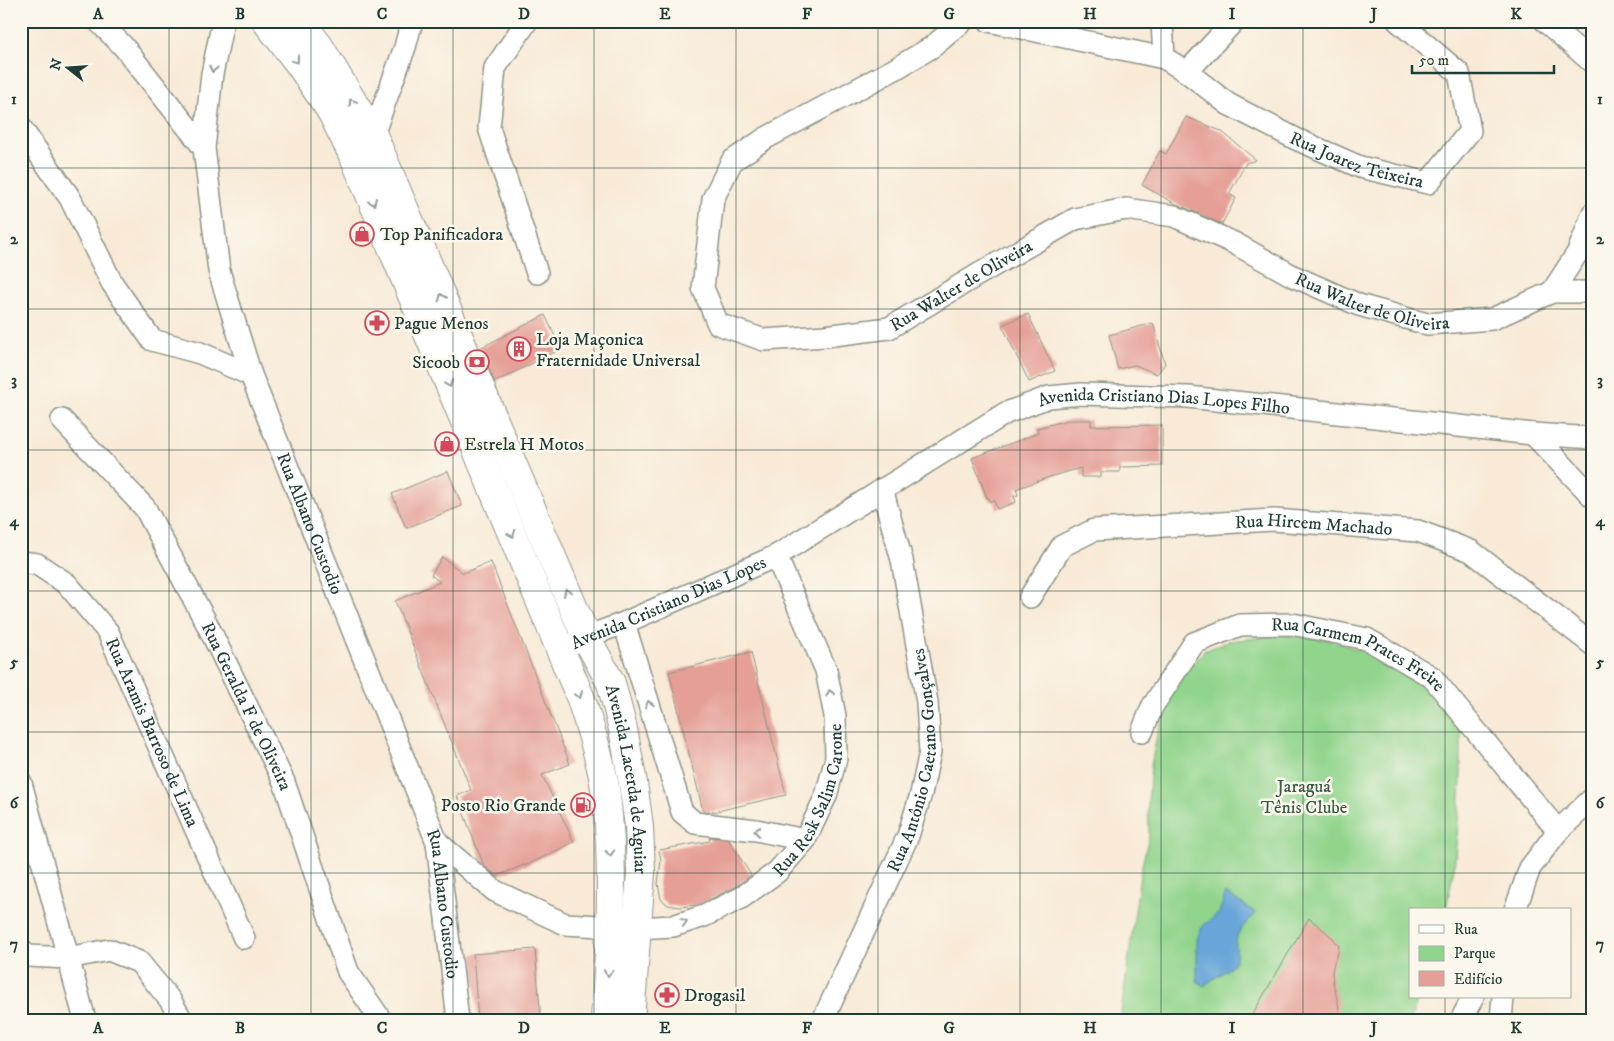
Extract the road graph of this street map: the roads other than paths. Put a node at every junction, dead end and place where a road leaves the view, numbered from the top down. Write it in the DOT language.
graph roads {
  1 [pos="98,21"];
  2 [pos="223,21"];
  3 [pos="266,21"];
  4 [pos="300,21"];
  5 [pos="412,21"];
  6 [pos="527,21"];
  7 [pos="963,21"];
  8 [pos="989,21"];
  9 [pos="1162,21"];
  10 [pos="1234,21"];
  11 [pos="1398,21"];
  12 [pos="1550,24"];
  13 [pos="1164,58"];
  14 [pos="1593,63"];
  15 [pos="1187,72"];
  16 [pos="21,128"];
  17 [pos="372,135"];
  18 [pos="204,148"];
  19 [pos="1593,212"];
  20 [pos="536,273"];
  21 [pos="1552,292"];
  22 [pos="1593,292"];
  23 [pos="251,375"];
  24 [pos="62,420"];
  25 [pos="1533,434"];
  26 [pos="1593,438"];
  27 [pos="882,489"];
  28 [pos="1593,497"];
  29 [pos="776,556"];
  30 [pos="21,562"];
  31 [pos="1030,597"];
  32 [pos="624,623"];
  33 [pos="586,636"];
  34 [pos="1593,645"];
  35 [pos="560,650"];
  36 [pos="1142,732"];
  37 [pos="21,783"];
  38 [pos="1593,798"];
  39 [pos="1558,831"];
  40 [pos="805,840"];
  41 [pos="438,842"];
  42 [pos="1515,908"];
  43 [pos="624,928"];
  44 [pos="244,938"];
  45 [pos="21,950"];
  46 [pos="68,958"];
  47 [pos="1473,998"];
  48 [pos="1503,998"];
  49 [pos="85,1020"];
  50 [pos="182,1020"];
  51 [pos="381,1020"];
  52 [pos="458,1020"];
  53 [pos="605,1020"];
  54 [pos="630,1020"];
  55 [pos="823,1020"];
  56 [pos="1461,1020"];
  57 [pos="1500,1020"];
  1 -- 18 [label="street"];
  2 -- 18 [label="street, Rua Albano Custodio, one-way"];
  3 -- 35 [label="main road, Avenida Lacerda de Aguiar, one-way"];
  17 -- 4 [label="main road, Avenida Lacerda de Aguiar, one-way"];
  5 -- 17 [label="street"];
  6 -- 20 [label="street"];
  7 -- 21 [label="street, Rua Walter de Oliveira"];
  8 -- 13 [label="street"];
  9 -- 13 [label="street"];
  10 -- 15 [label="street"];
  11 -- 15 [label="street, Rua Joarez Teixeira"];
  12 -- 14 [label="street"];
  13 -- 15 [label="street"];
  16 -- 23 [label="street"];
  33 -- 17 [label="main road, Avenida Lacerda de Aguiar, one-way"];
  18 -- 23 [label="street, Rua Albano Custodio"];
  19 -- 21 [label="street"];
  21 -- 22 [label="street, Rua Walter de Oliveira"];
  23 -- 41 [label="street, Rua Albano Custodio"];
  24 -- 51 [label="street, Rua Geralda F de Oliveira"];
  25 -- 26 [label="street, Avenida Cristiano Dias Lopes Filho"];
  25 -- 27 [label="street, Avenida Cristiano Dias Lopes Filho"];
  25 -- 28 [label="street"];
  27 -- 29 [label="street, Avenida Cristiano Dias Lopes Filho"];
  27 -- 55 [label="street, Rua Antônio Caetano Gonçalves"];
  29 -- 32 [label="street, Avenida Cristiano Dias Lopes"];
  40 -- 29 [label="street, Rua Resk Salim Carone, one-way"];
  30 -- 44 [label="street, Rua Aramis Barroso de Lima"];
  31 -- 34 [label="street, Rua Hircem Machado"];
  32 -- 33 [label="street, Avenida Cristiano Dias Lopes"];
  40 -- 32 [label="street, one-way"];
  33 -- 35 [label="street, Avenida Cristiano Dias Lopes"];
  33 -- 43 [label="main road, Avenida Lacerda de Aguiar"];
  35 -- 43 [label="main road, Avenida Lacerda de Aguiar, one-way"];
  36 -- 39 [label="street, Rua Carmem Prates Freire"];
  37 -- 46 [label="street"];
  38 -- 39 [label="street"];
  39 -- 42 [label="street"];
  43 -- 40 [label="street, Rua Resk Salim Carone, one-way"];
  41 -- 43 [label="street, Rua Resk Salim Carone"];
  41 -- 52 [label="street, Rua Albano Custodio"];
  43 -- 53 [label="main road, one-way"];
  43 -- 54 [label="main road"];
  45 -- 46 [label="street"];
  46 -- 49 [label="street"];
  46 -- 50 [label="street"];
  47 -- 56 [label="street"];
  48 -- 57 [label="street"];
}
